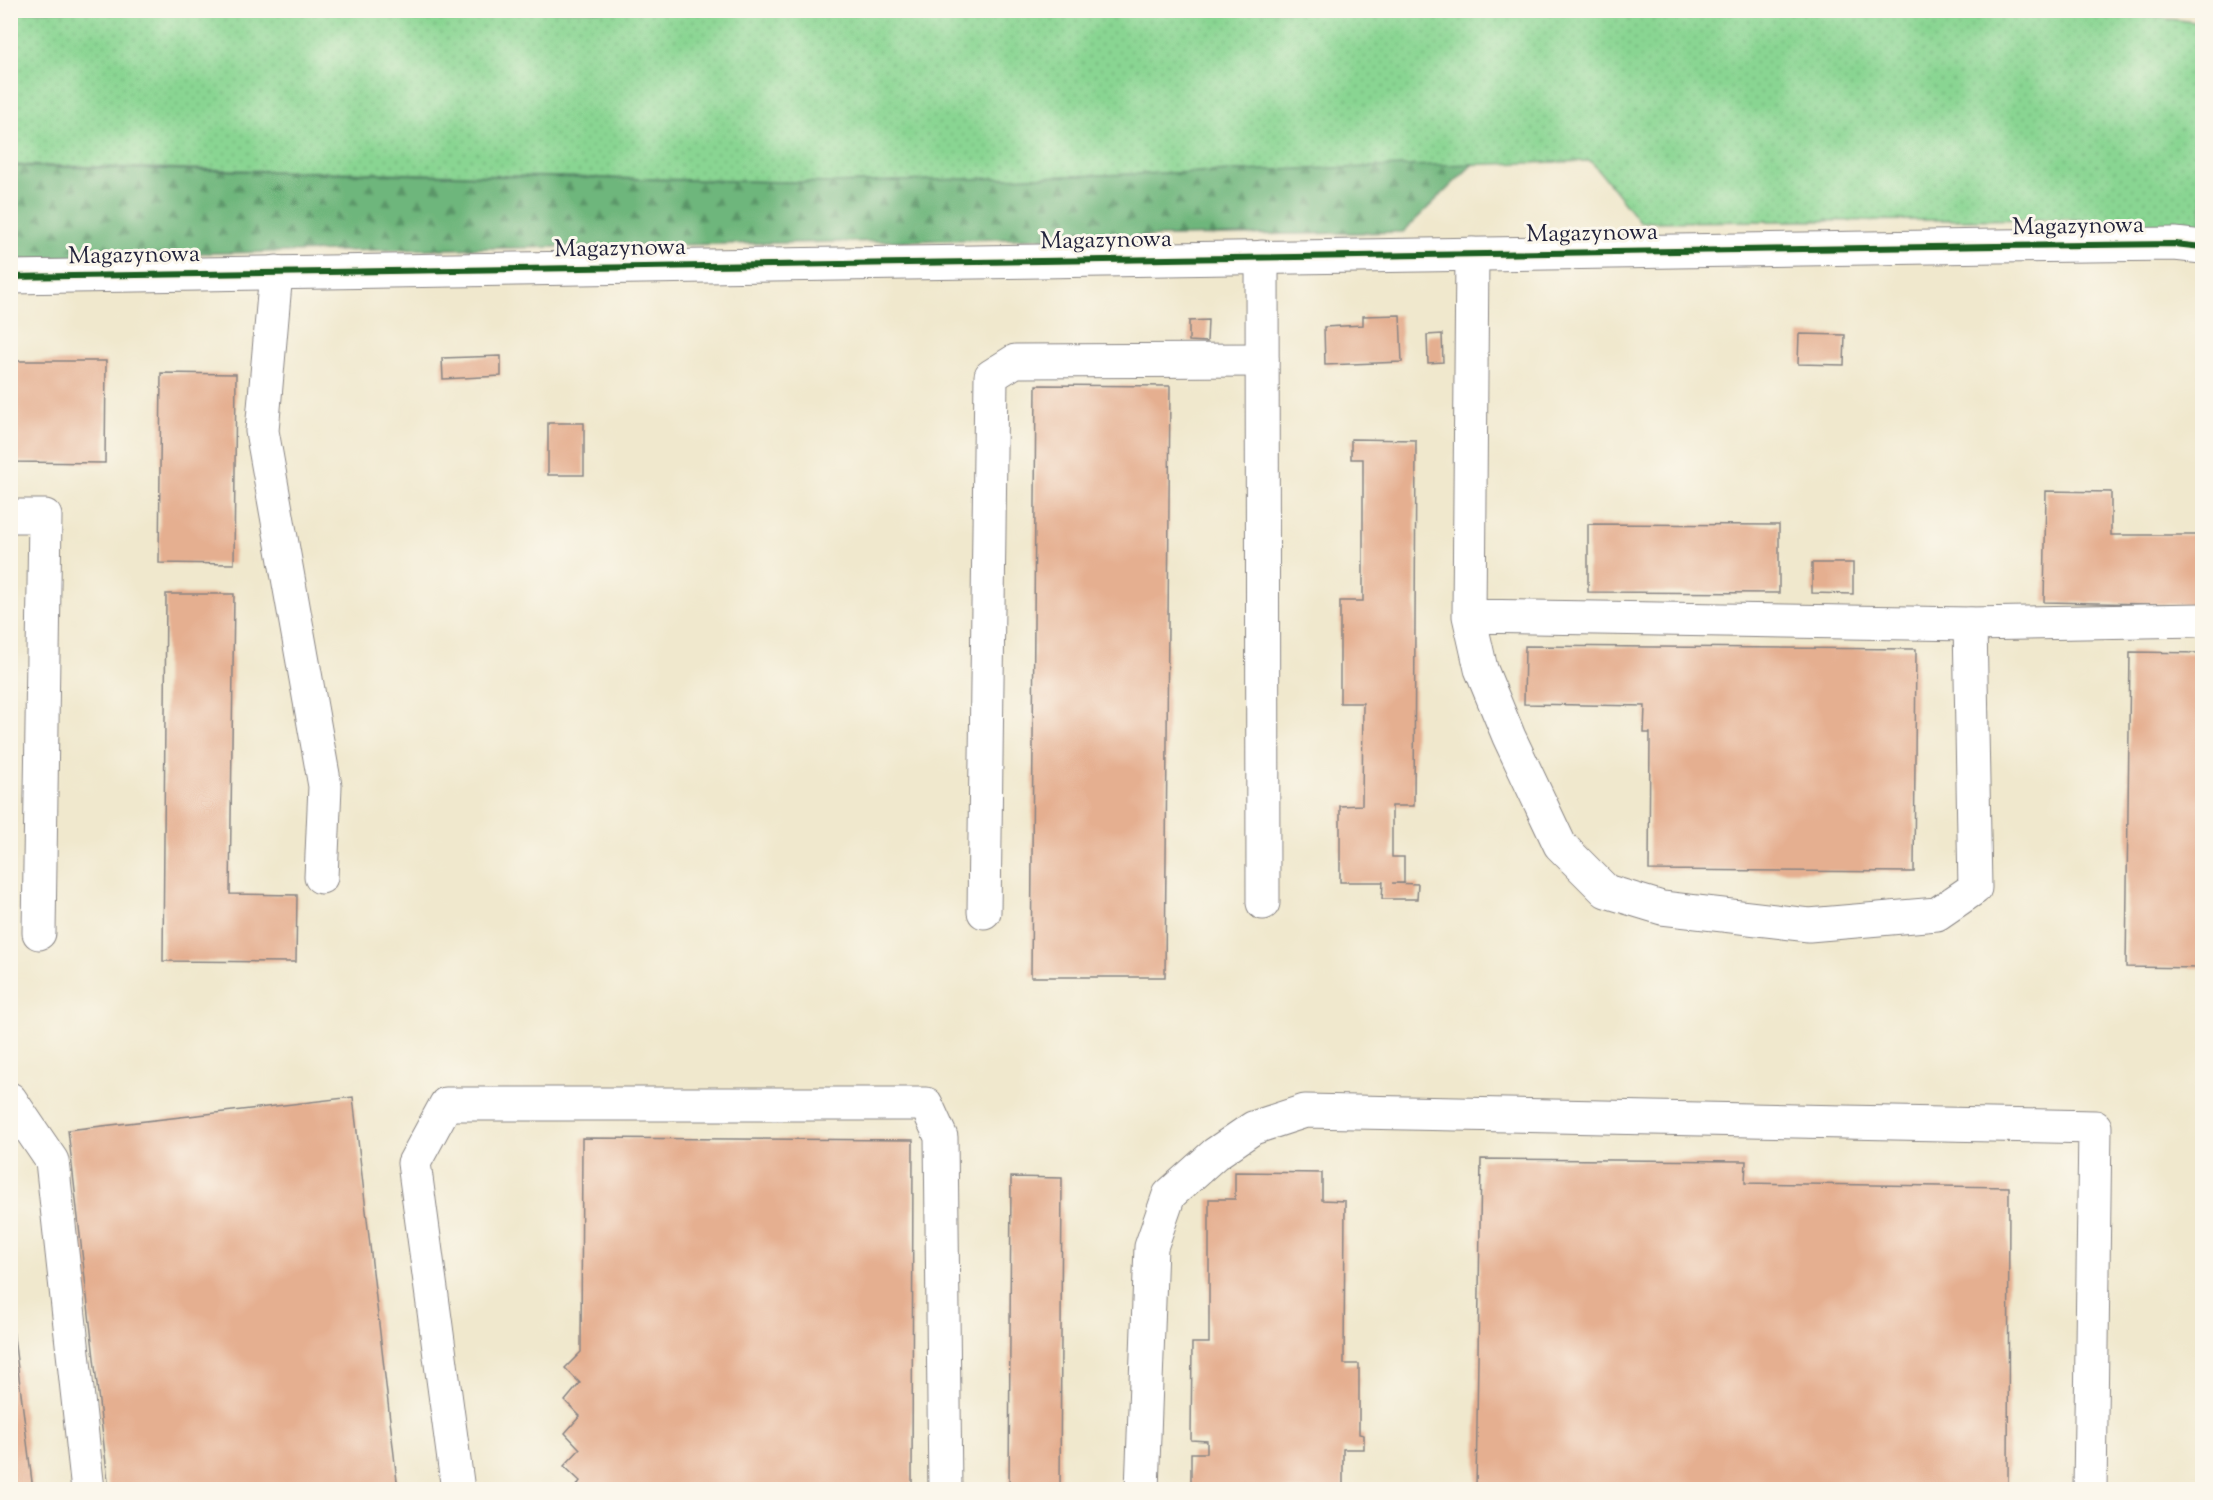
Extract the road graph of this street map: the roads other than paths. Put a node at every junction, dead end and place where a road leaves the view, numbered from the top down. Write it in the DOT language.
graph roads {
  1 [pos="2202,247"];
  2 [pos="1472,254"];
  3 [pos="1262,257"];
  4 [pos="276,272"];
  5 [pos="10,277"];
  6 [pos="1262,360"];
  7 [pos="10,516"];
  8 [pos="1469,616"];
  9 [pos="2202,620"];
  10 [pos="1970,624"];
  11 [pos="321,877"];
  12 [pos="1263,903"];
  13 [pos="984,912"];
  14 [pos="39,933"];
  15 [pos="10,1099"];
  16 [pos="88,1490"];
  17 [pos="458,1490"];
  18 [pos="945,1490"];
  19 [pos="1142,1490"];
  20 [pos="2090,1490"];
  1 -- 2 [label="street, Magazynowa"];
  2 -- 3 [label="street, Magazynowa"];
  2 -- 8 [label="street"];
  3 -- 4 [label="street, Magazynowa"];
  3 -- 6 [label="street"];
  4 -- 5 [label="street, Magazynowa"];
  4 -- 11 [label="street"];
  6 -- 12 [label="street"];
  6 -- 13 [label="street"];
  7 -- 14 [label="street"];
  8 -- 10 [label="street"];
  8 -- 10 [label="street"];
  9 -- 10 [label="street"];
  15 -- 16 [label="street"];
  17 -- 18 [label="street"];
  19 -- 20 [label="street"];
}
